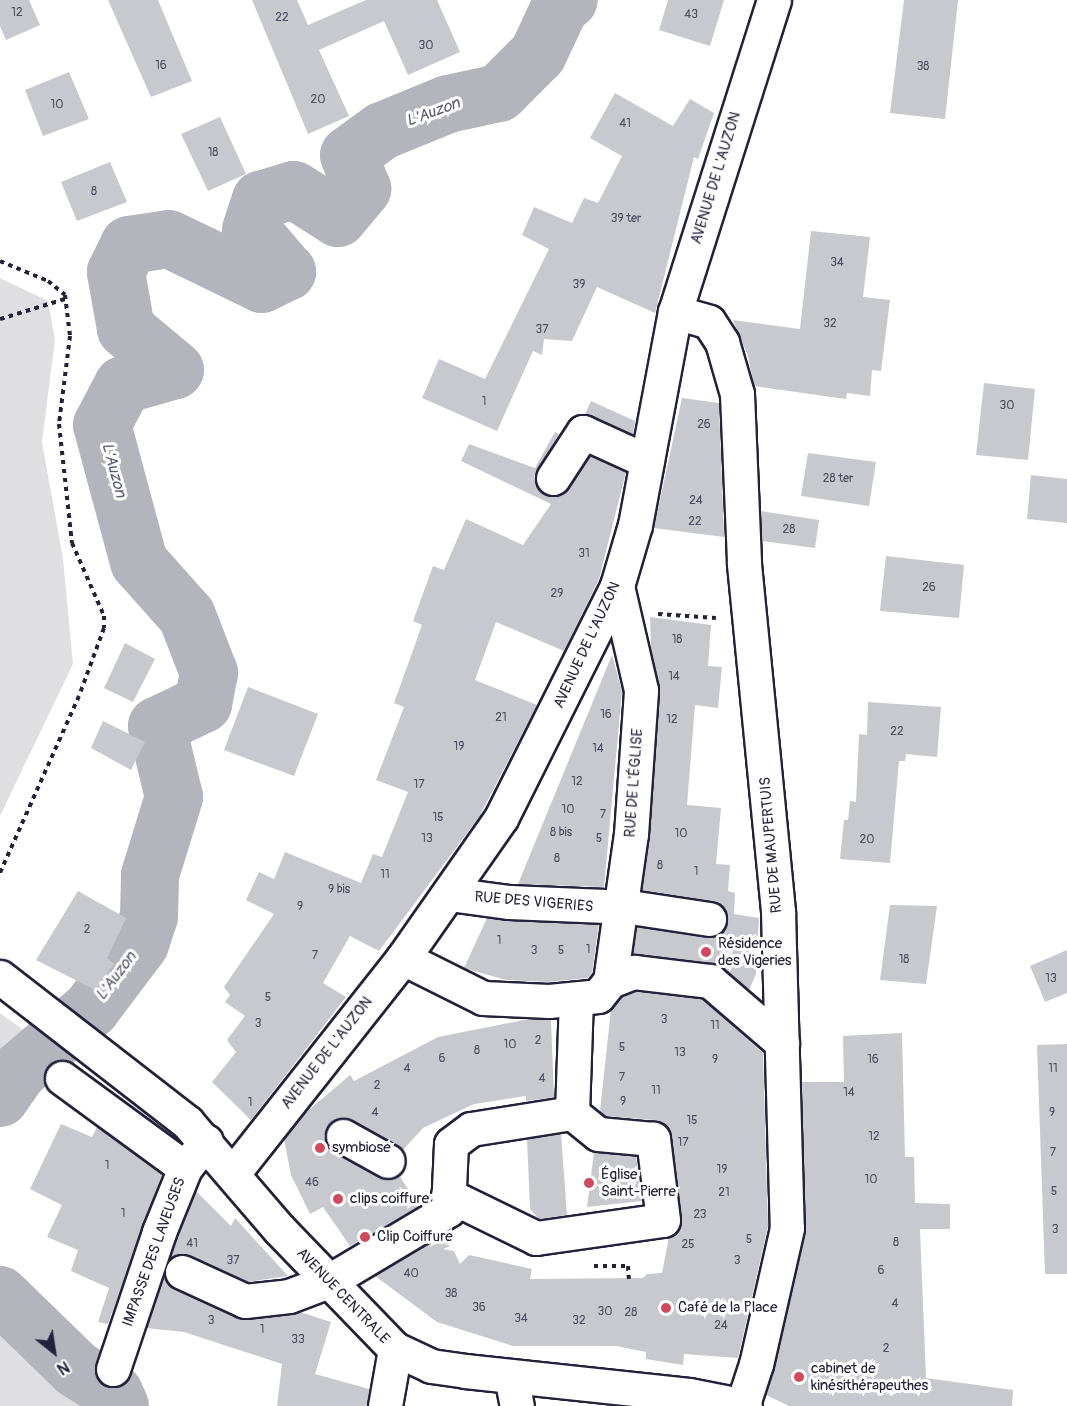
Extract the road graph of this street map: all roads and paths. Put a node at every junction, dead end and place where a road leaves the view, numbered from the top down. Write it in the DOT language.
graph roads {
  1 [pos="774,0"];
  2 [pos="0,261"];
  3 [pos="65,299"];
  4 [pos="675,312"];
  5 [pos="0,319"];
  6 [pos="647,460"];
  7 [pos="553,478"];
  8 [pos="620,599"];
  9 [pos="749,620"];
  10 [pos="0,873"];
  11 [pos="449,894"];
  12 [pos="619,908"];
  13 [pos="709,919"];
  14 [pos="402,958"];
  15 [pos="0,976"];
  16 [pos="610,981"];
  17 [pos="576,999"];
  18 [pos="782,1043"];
  19 [pos="62,1078"];
  20 [pos="572,1113"];
  21 [pos="343,1136"];
  22 [pos="206,1141"];
  23 [pos="388,1161"];
  24 [pos="185,1168"];
  25 [pos="234,1172"];
  26 [pos="441,1207"];
  27 [pos="182,1272"];
  28 [pos="329,1281"];
  29 [pos="395,1349"];
  30 [pos="113,1369"];
  31 [pos="514,1391"];
  32 [pos="744,1405"];
  33 [pos="385,1406"];
  1 -- 4 [label="street, AVENUE DE L'AUZON"];
  2 -- 3 [label="path"];
  3 -- 5 [label="path"];
  3 -- 10 [label="path"];
  4 -- 6 [label="street, AVENUE DE L'AUZON"];
  4 -- 9 [label="street, RUE DE MAUPERTUIS"];
  6 -- 7 [label="street"];
  6 -- 8 [label="street, AVENUE DE L'AUZON"];
  8 -- 9 [label="path"];
  8 -- 11 [label="street, AVENUE DE L'AUZON"];
  8 -- 12 [label="street, RUE DE L'ÉGLISE"];
  9 -- 18 [label="street, RUE DE MAUPERTUIS"];
  11 -- 12 [label="street, RUE DES VIGERIES"];
  11 -- 14 [label="street, AVENUE DE L'AUZON"];
  12 -- 13 [label="street, RUE DES VIGERIES"];
  12 -- 16 [label="street, RUE DE L'ÉGLISE"];
  14 -- 17 [label="street"];
  14 -- 25 [label="street, AVENUE DE L'AUZON"];
  15 -- 22 [label="street, AVENUE CENTRALE"];
  16 -- 17 [label="street"];
  16 -- 18 [label="street"];
  17 -- 20 [label="street"];
  18 -- 32 [label="street, RUE DE MAUPERTUIS"];
  19 -- 24 [label="street"];
  20 -- 26 [label="street"];
  20 -- 26 [label="street"];
  21 -- 23 [label="street"];
  22 -- 24 [label="street, IMPASSE DES LAVEUSES"];
  22 -- 25 [label="street, AVENUE CENTRALE"];
  24 -- 30 [label="street, IMPASSE DES LAVEUSES"];
  25 -- 28 [label="street, AVENUE CENTRALE"];
  26 -- 28 [label="street"];
  27 -- 28 [label="street"];
  28 -- 29 [label="street, AVENUE CENTRALE"];
  29 -- 31 [label="street, AVENUE CENTRALE"];
  29 -- 33 [label="street"];
  31 -- 32 [label="street, AVENUE CENTRALE"];
}
